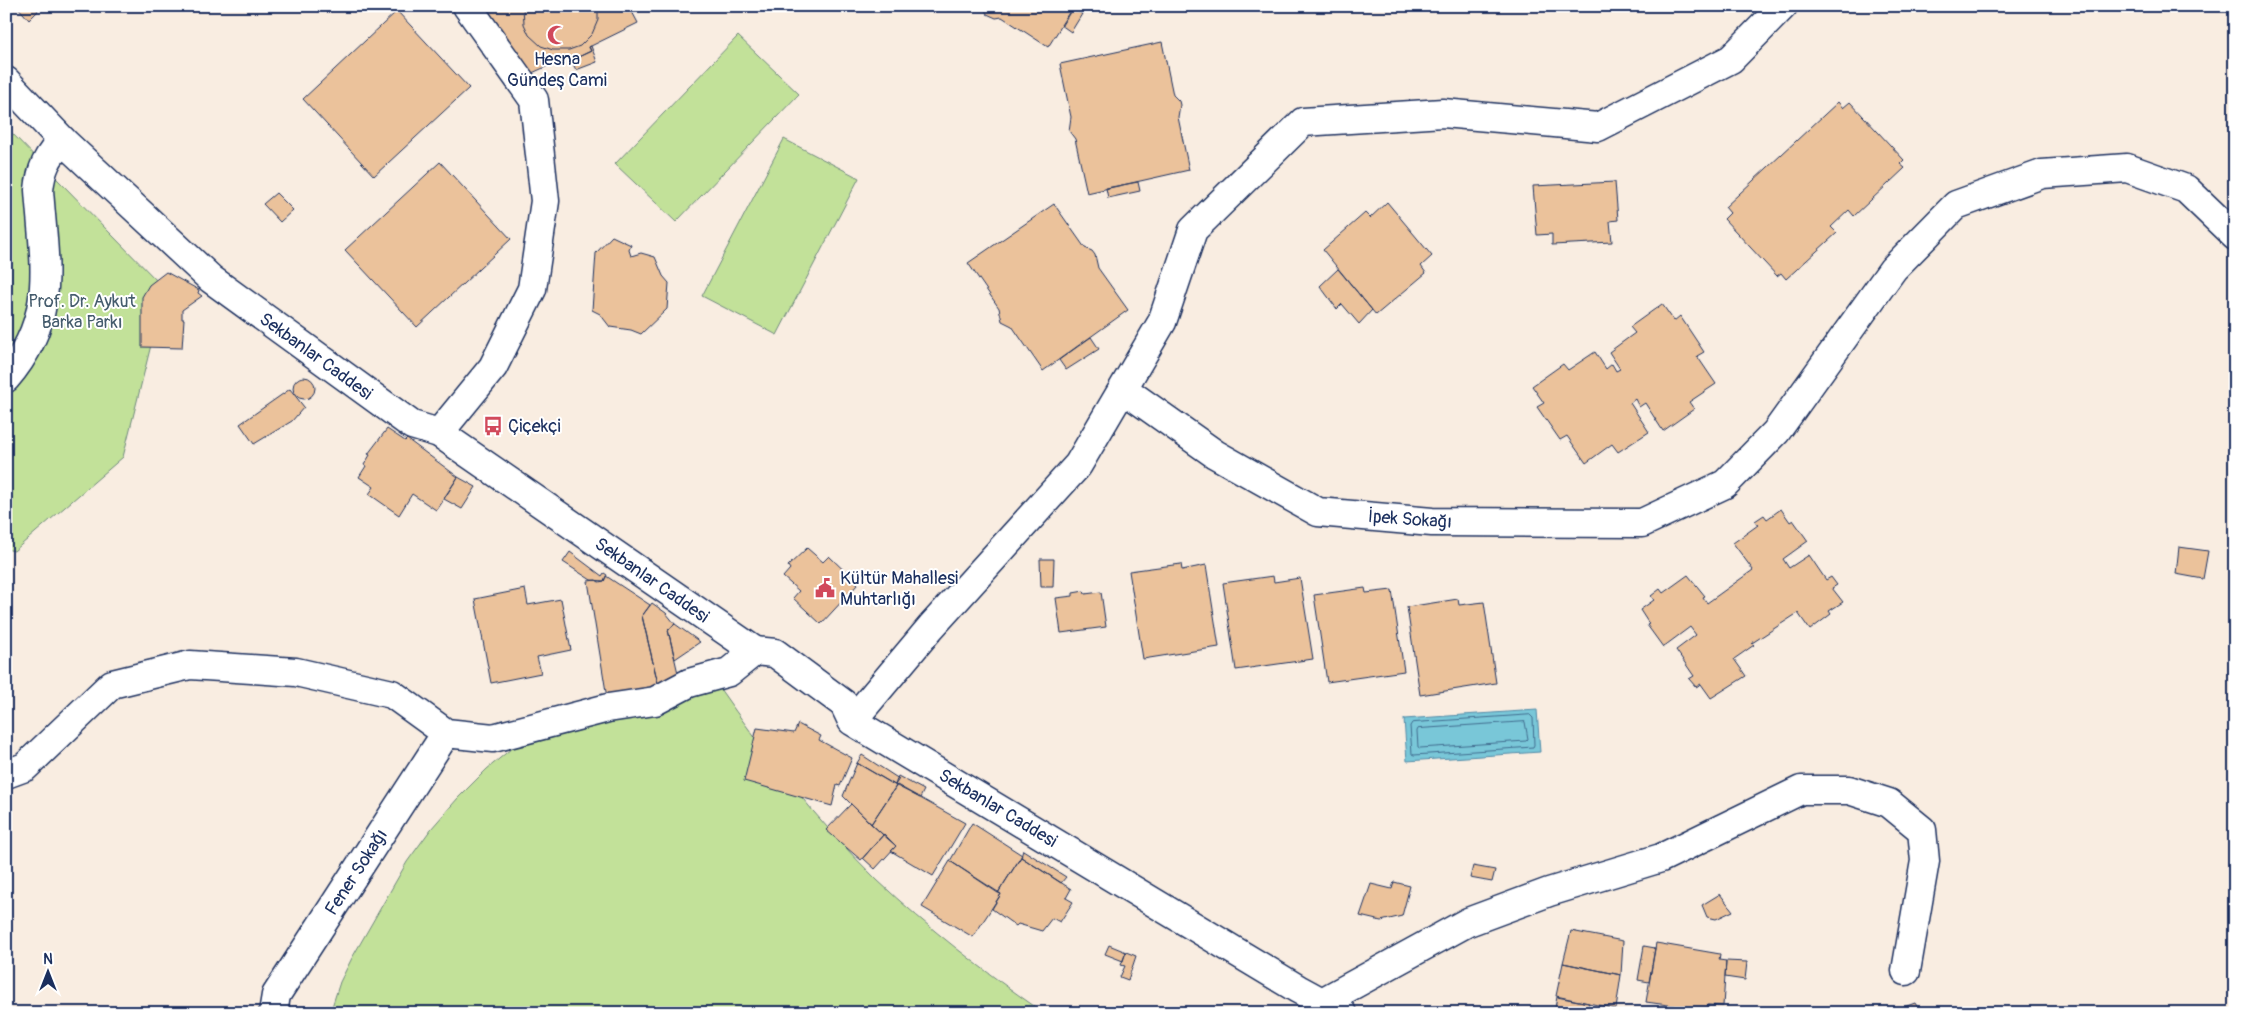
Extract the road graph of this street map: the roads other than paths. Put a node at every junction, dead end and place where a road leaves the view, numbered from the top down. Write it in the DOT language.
graph roads {
  1 [pos="467,6"];
  2 [pos="1783,6"];
  3 [pos="6,81"];
  4 [pos="63,141"];
  5 [pos="2235,236"];
  6 [pos="6,378"];
  7 [pos="1123,389"];
  8 [pos="439,433"];
  9 [pos="755,651"];
  10 [pos="852,721"];
  11 [pos="446,733"];
  12 [pos="6,774"];
  13 [pos="1906,971"];
  14 [pos="1332,1007"];
  15 [pos="273,1013"];
  1 -- 8 [label="street"];
  2 -- 7 [label="street"];
  3 -- 4 [label="street, Sekbanlar Caddesi"];
  4 -- 6 [label="street"];
  4 -- 8 [label="street, Sekbanlar Caddesi"];
  5 -- 7 [label="street, İpek Sokağı"];
  7 -- 10 [label="street"];
  8 -- 9 [label="street, Sekbanlar Caddesi"];
  9 -- 10 [label="street, Sekbanlar Caddesi"];
  9 -- 11 [label="street"];
  10 -- 14 [label="street, Sekbanlar Caddesi"];
  11 -- 12 [label="street"];
  11 -- 15 [label="street, Fener Sokağı"];
  13 -- 14 [label="street"];
}
